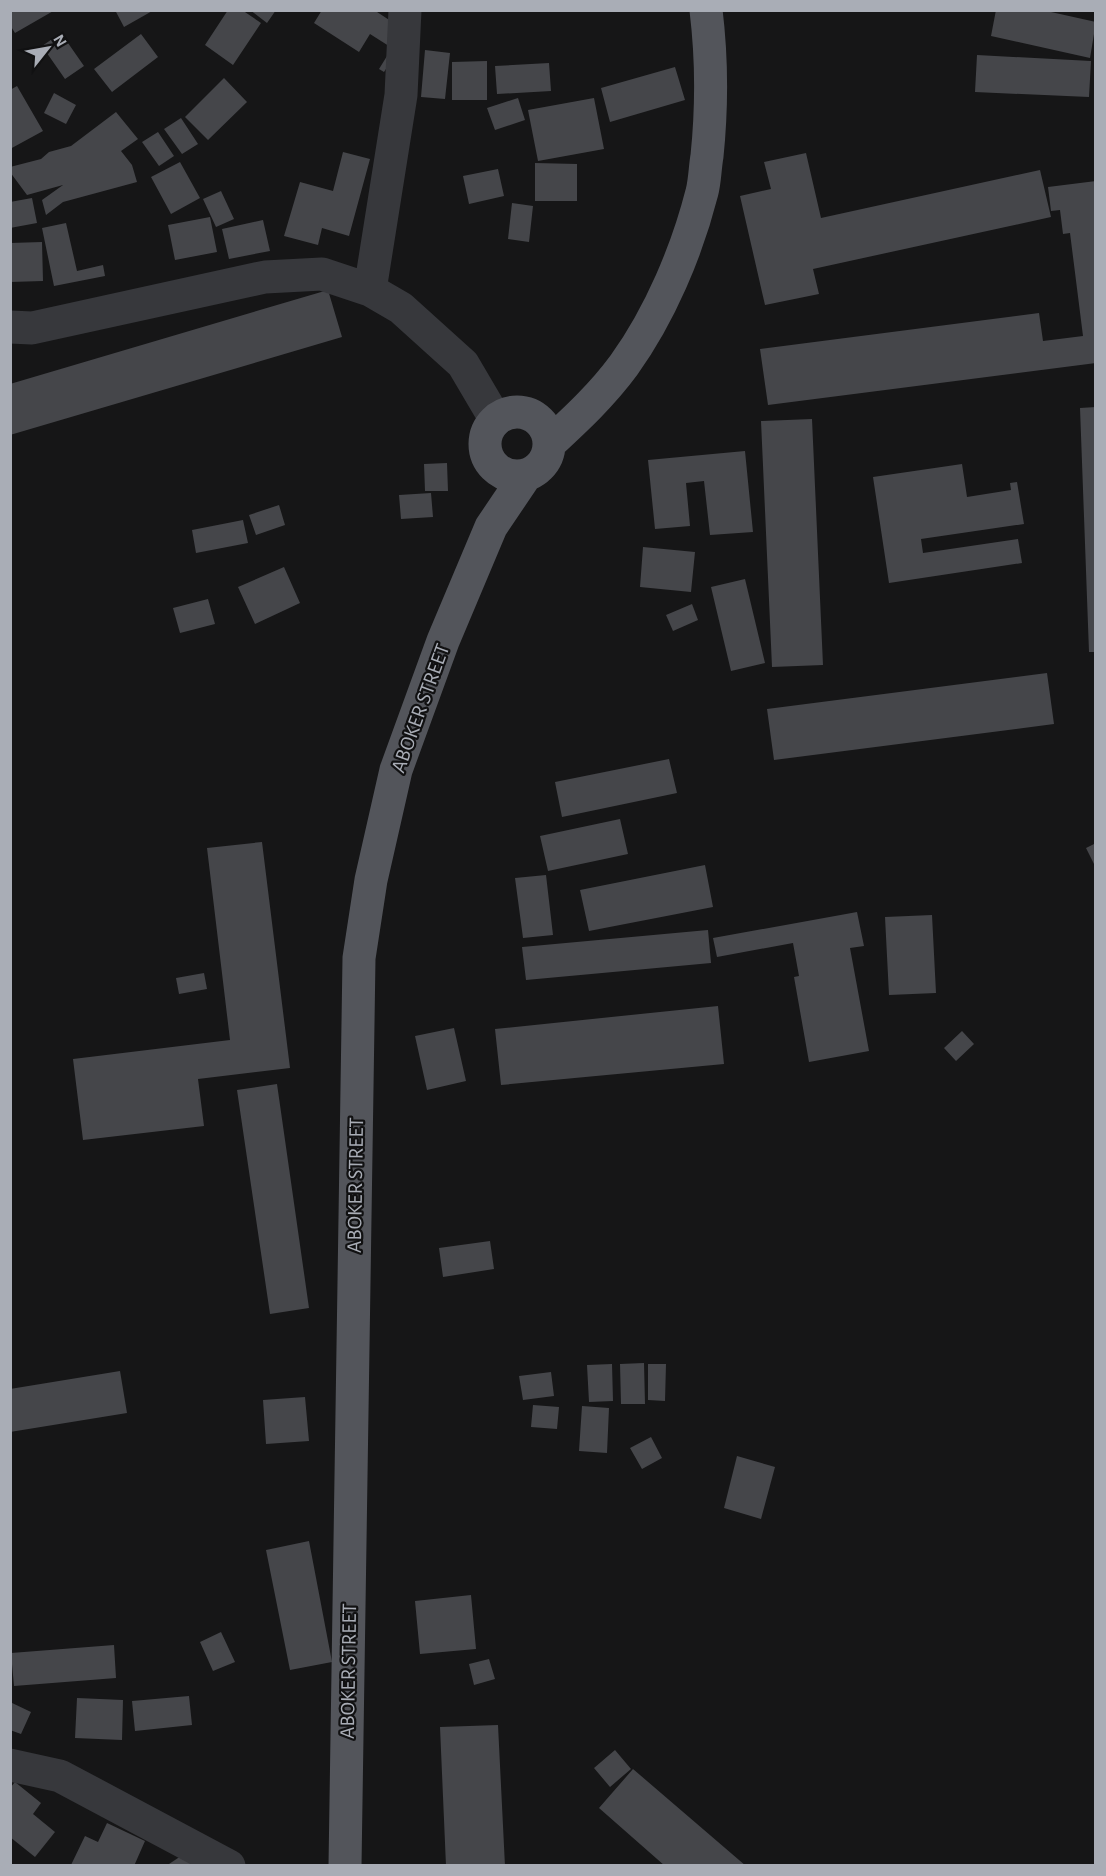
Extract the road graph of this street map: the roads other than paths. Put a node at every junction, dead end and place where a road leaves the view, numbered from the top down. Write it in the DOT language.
graph roads {
  1 [pos="405,10"];
  2 [pos="706,10"];
  3 [pos="370,290"];
  4 [pos="10,327"];
  5 [pos="496,420"];
  6 [pos="542,431"];
  7 [pos="489,460"];
  8 [pos="526,475"];
  9 [pos="490,527"];
  10 [pos="10,1765"];
  11 [pos="228,1866"];
  12 [pos="345,1866"];
  1 -- 3 [label="street"];
  2 -- 6 [label="main road"];
  3 -- 4 [label="street"];
  3 -- 5 [label="street"];
  5 -- 6 [label="main road"];
  5 -- 7 [label="main road"];
  6 -- 8 [label="main road"];
  7 -- 8 [label="main road"];
  7 -- 9 [label="main road"];
  8 -- 9 [label="main road"];
  9 -- 12 [label="main road, ABOKER STREET"];
  10 -- 11 [label="street"];
}
